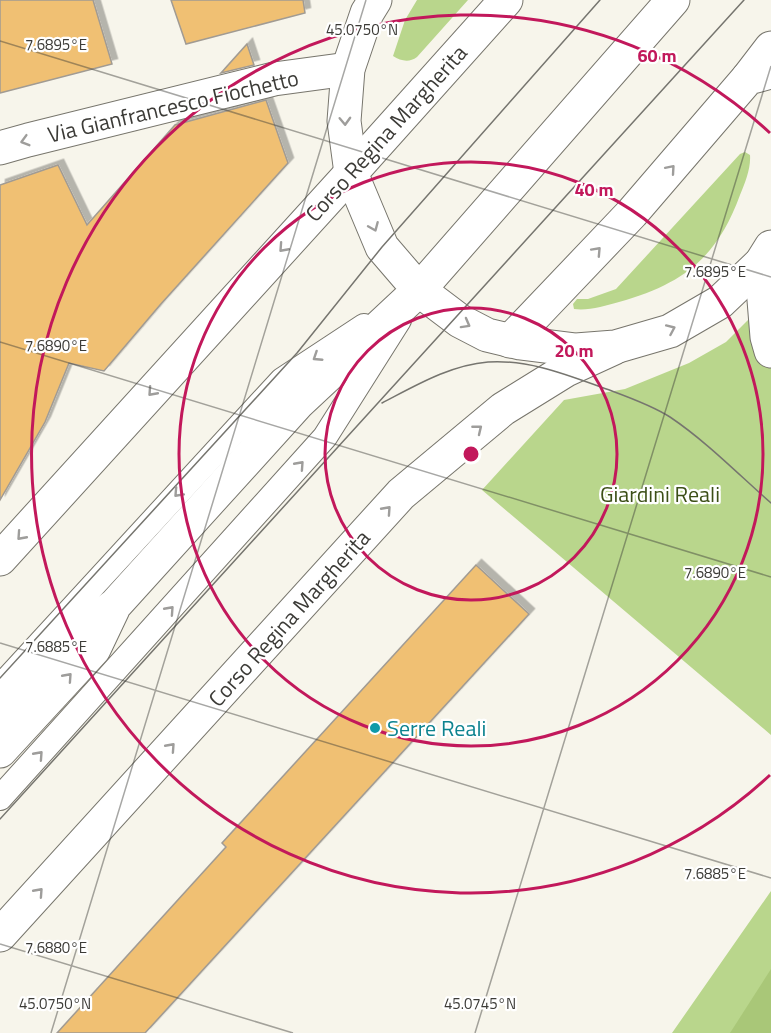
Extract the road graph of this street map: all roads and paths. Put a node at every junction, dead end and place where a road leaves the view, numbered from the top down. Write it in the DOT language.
graph roads {
  1 [pos="375,0"];
  2 [pos="506,0"];
  3 [pos="673,0"];
  4 [pos="771,48"];
  5 [pos="348,69"];
  6 [pos="760,75"];
  7 [pos="0,148"];
  8 [pos="351,173"];
  9 [pos="766,255"];
  10 [pos="419,290"];
  11 [pos="510,341"];
  12 [pos="615,347"];
  13 [pos="771,351"];
  14 [pos="0,559"];
  15 [pos="115,605"];
  16 [pos="0,687"];
  17 [pos="0,715"];
  18 [pos="0,752"];
  19 [pos="0,798"];
  20 [pos="0,935"];
  1 -- 5 [label="main road"];
  2 -- 8 [label="main road, Corso Regina Margherita"];
  3 -- 10 [label="main road"];
  4 -- 6 [label="main road"];
  5 -- 7 [label="main road, Via Gianfrancesco Fiochetto, one-way"];
  5 -- 8 [label="main road, one-way"];
  11 -- 6 [label="main road, one-way"];
  8 -- 10 [label="main road, one-way"];
  8 -- 14 [label="main road, Corso Regina Margherita, one-way"];
  12 -- 9 [label="main road, one-way"];
  9 -- 13 [label="main road"];
  10 -- 11 [label="main road, one-way"];
  10 -- 15 [label="main road"];
  10 -- 16 [label="lane, one-way"];
  19 -- 10 [label="lane, one-way"];
  11 -- 12 [label="main road"];
  20 -- 12 [label="main road, Corso Regina Margherita, one-way"];
  15 -- 17 [label="main road"];
  18 -- 15 [label="main road, one-way"];
}
